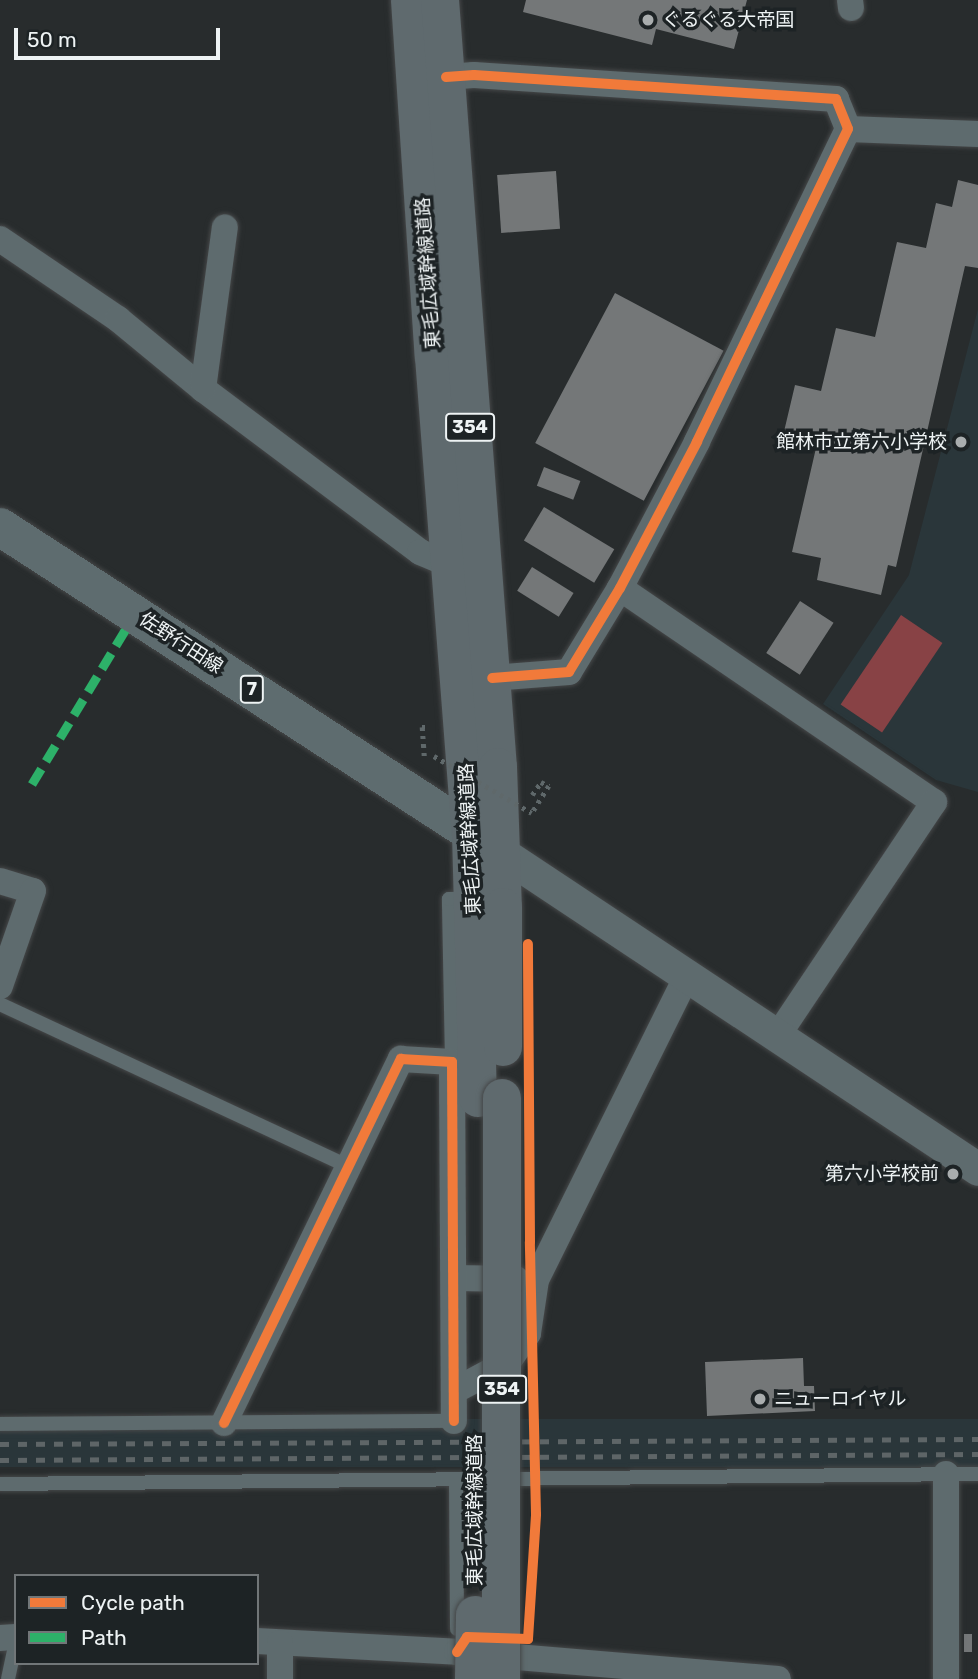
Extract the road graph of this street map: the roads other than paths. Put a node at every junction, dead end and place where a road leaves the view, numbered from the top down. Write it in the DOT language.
graph roads {
  1 [pos="410,0"];
  2 [pos="440,0"];
  3 [pos="446,77"];
  4 [pos="848,129"];
  5 [pos="978,134"];
  6 [pos="226,227"];
  7 [pos="0,239"];
  8 [pos="203,389"];
  9 [pos="0,527"];
  10 [pos="450,565"];
  11 [pos="620,588"];
  12 [pos="492,678"];
  13 [pos="487,843"];
  14 [pos="0,881"];
  15 [pos="474,898"];
  16 [pos="687,976"];
  17 [pos="0,986"];
  18 [pos="0,1004"];
  19 [pos="778,1035"];
  20 [pos="452,1062"];
  21 [pos="490,1098"];
  22 [pos="349,1167"];
  23 [pos="978,1169"];
  24 [pos="454,1278"];
  25 [pos="536,1280"];
  26 [pos="454,1391"];
  27 [pos="454,1421"];
  28 [pos="224,1423"];
  29 [pos="0,1424"];
  30 [pos="946,1474"];
  31 [pos="978,1474"];
  32 [pos="456,1479"];
  33 [pos="0,1484"];
  34 [pos="268,1642"];
  35 [pos="14,1651"];
  36 [pos="466,1665"];
  37 [pos="517,1672"];
  38 [pos="727,1677"];
  39 [pos="8,1679"];
  40 [pos="280,1679"];
  41 [pos="456,1679"];
  42 [pos="778,1679"];
  43 [pos="946,1679"];
  1 -- 10 [label="highway, 東毛広域幹線道路 / 354"];
  2 -- 3 [label="highway, 東毛広域幹線道路 / 354"];
  3 -- 4 [label="street"];
  3 -- 12 [label="highway, 東毛広域幹線道路 / 354"];
  4 -- 5 [label="street"];
  4 -- 11 [label="street"];
  6 -- 8 [label="street"];
  7 -- 8 [label="street"];
  8 -- 10 [label="street"];
  9 -- 13 [label="main road, 佐野行田線 / 7"];
  10 -- 13 [label="highway, 東毛広域幹線道路 / 354"];
  11 -- 12 [label="street"];
  11 -- 19 [label="street"];
  12 -- 13 [label="highway, 東毛広域幹線道路 / 354"];
  13 -- 15 [label="highway, 東毛広域幹線道路 / 354"];
  13 -- 16 [label="street"];
  13 -- 21 [label="highway, 東毛広域幹線道路 / 354"];
  14 -- 17 [label="street"];
  15 -- 20 [label="lane"];
  15 -- 21 [label="highway, 東毛広域幹線道路 / 354"];
  16 -- 19 [label="street"];
  16 -- 25 [label="street"];
  18 -- 22 [label="lane"];
  19 -- 23 [label="street"];
  20 -- 22 [label="street"];
  20 -- 24 [label="street"];
  21 -- 36 [label="highway, 東毛広域幹線道路 / 354, bridge"];
  21 -- 37 [label="highway, 東毛広域幹線道路 / 354, bridge"];
  22 -- 28 [label="street"];
  24 -- 25 [label="street"];
  24 -- 26 [label="street"];
  25 -- 26 [label="street"];
  26 -- 27 [label="street"];
  27 -- 28 [label="lane"];
  28 -- 29 [label="lane"];
  30 -- 31 [label="lane"];
  30 -- 32 [label="lane"];
  30 -- 43 [label="street"];
  32 -- 33 [label="lane"];
  32 -- 36 [label="lane"];
  34 -- 36 [label="street"];
  34 -- 40 [label="street"];
  35 -- 39 [label="lane"];
  36 -- 37 [label="street"];
  36 -- 41 [label="street"];
  37 -- 38 [label="street"];
  38 -- 42 [label="street"];
}
